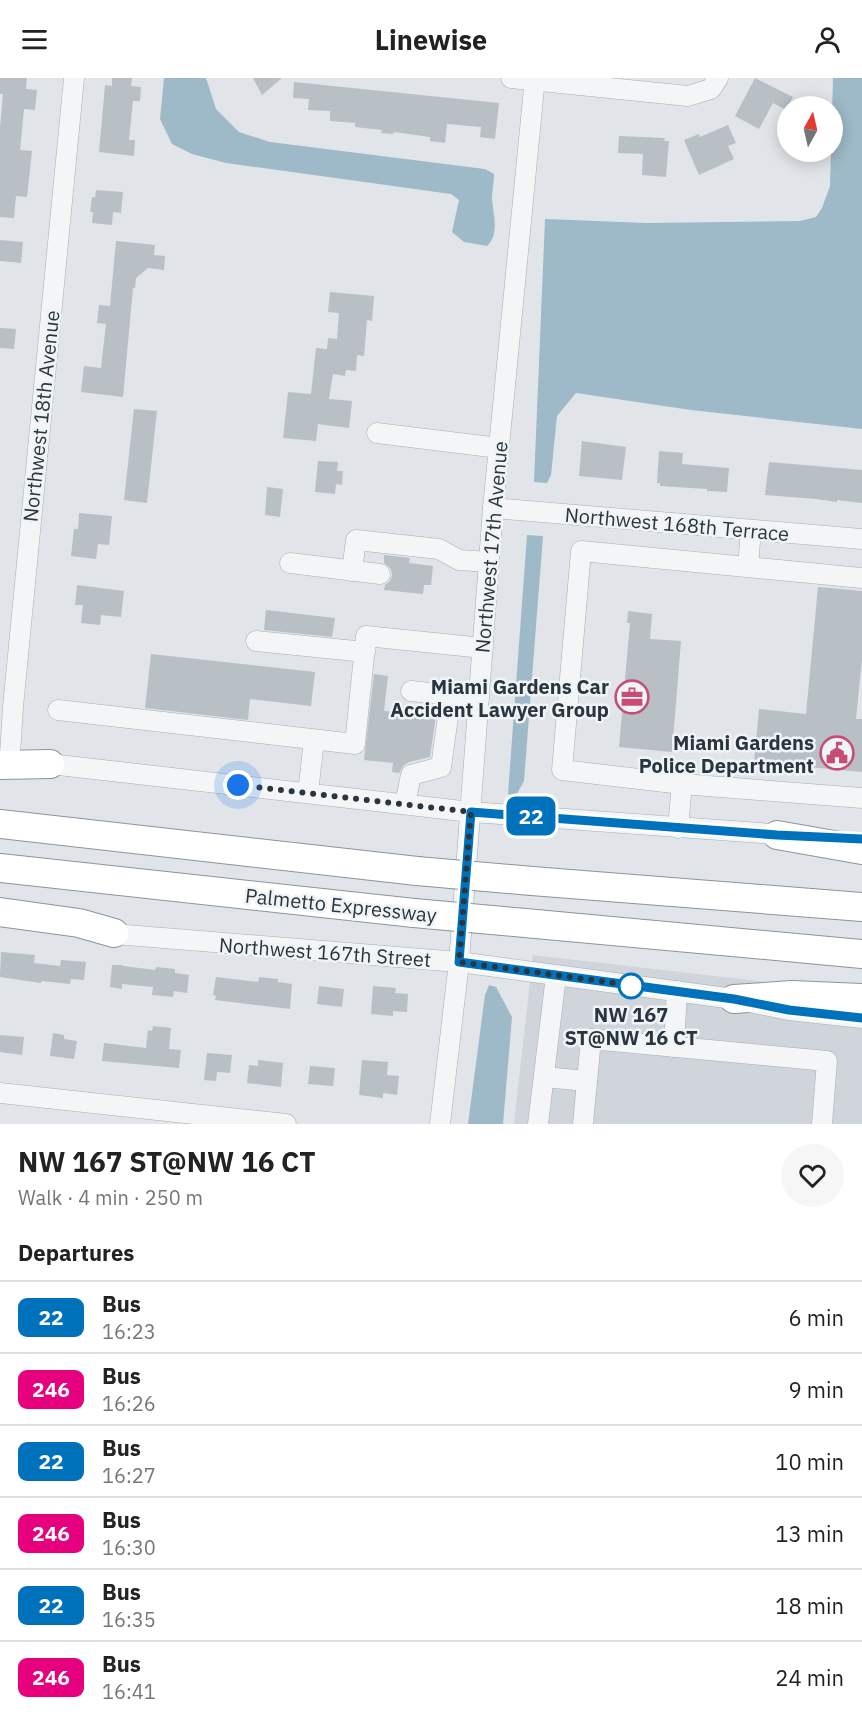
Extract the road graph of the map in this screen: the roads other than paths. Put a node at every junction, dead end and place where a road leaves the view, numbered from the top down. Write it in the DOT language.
graph roads {
  1 [pos="74,78"];
  2 [pos="511,78"];
  3 [pos="535,80"];
  4 [pos="714,84"];
  5 [pos="377,432"];
  6 [pos="499,448"];
  7 [pos="493,508"];
  8 [pos="751,530"];
  9 [pos="862,539"];
  10 [pos="489,562"];
  11 [pos="290,563"];
  12 [pos="748,566"];
  13 [pos="352,571"];
  14 [pos="380,574"];
  15 [pos="862,578"];
  16 [pos="256,641"];
  17 [pos="366,644"];
  18 [pos="483,648"];
  19 [pos="411,691"];
  20 [pos="451,695"];
  21 [pos="479,699"];
  22 [pos="7,706"];
  23 [pos="58,710"];
  24 [pos="314,740"];
  25 [pos="3,757"];
  26 [pos="50,764"];
  27 [pos="441,767"];
  28 [pos="474,770"];
  29 [pos="682,784"];
  30 [pos="308,793"];
  31 [pos="862,798"];
  32 [pos="405,804"];
  33 [pos="471,812"];
  34 [pos="0,824"];
  35 [pos="678,828"];
  36 [pos="777,835"];
  37 [pos="862,839"];
  38 [pos="862,850"];
  39 [pos="0,868"];
  40 [pos="862,908"];
  41 [pos="0,912"];
  42 [pos="0,925"];
  43 [pos="114,933"];
  44 [pos="862,954"];
  45 [pos="459,962"];
  46 [pos="556,976"];
  47 [pos="677,992"];
  48 [pos="862,998"];
  49 [pos="734,999"];
  50 [pos="862,1018"];
  51 [pos="675,1047"];
  52 [pos="544,1077"];
  53 [pos="587,1081"];
  54 [pos="0,1093"];
  55 [pos="135,1116"];
  56 [pos="286,1124"];
  57 [pos="440,1124"];
  58 [pos="538,1124"];
  59 [pos="583,1124"];
  60 [pos="822,1124"];
  1 -- 22 [label="street, Northwest 18th Avenue"];
  2 -- 3 [label="street"];
  3 -- 4 [label="street"];
  3 -- 6 [label="street, Northwest 17th Avenue"];
  5 -- 6 [label="street"];
  6 -- 7 [label="street, Northwest 17th Avenue"];
  7 -- 8 [label="street, Northwest 168th Terrace"];
  7 -- 10 [label="street, Northwest 17th Avenue"];
  8 -- 9 [label="street, Northwest 168th Terrace"];
  8 -- 12 [label="street"];
  10 -- 13 [label="street"];
  10 -- 18 [label="street, Northwest 17th Avenue"];
  11 -- 13 [label="street"];
  12 -- 15 [label="street"];
  12 -- 29 [label="street"];
  13 -- 14 [label="street"];
  16 -- 17 [label="street"];
  17 -- 18 [label="street"];
  17 -- 24 [label="street"];
  18 -- 21 [label="street, Northwest 17th Avenue"];
  19 -- 20 [label="street"];
  20 -- 21 [label="street"];
  20 -- 27 [label="street"];
  21 -- 28 [label="street, Northwest 17th Avenue"];
  22 -- 25 [label="street, Northwest 18th Avenue"];
  23 -- 24 [label="street"];
  24 -- 30 [label="street"];
  25 -- 26 [label="highway"];
  26 -- 30 [label="street"];
  27 -- 28 [label="street"];
  27 -- 32 [label="street"];
  28 -- 33 [label="street, Northwest 17th Avenue"];
  29 -- 31 [label="street"];
  29 -- 35 [label="street"];
  30 -- 32 [label="street"];
  32 -- 33 [label="street"];
  33 -- 35 [label="street"];
  33 -- 45 [label="street, Northwest 17th Avenue"];
  34 -- 40 [label="highway, bridge"];
  35 -- 36 [label="street"];
  36 -- 37 [label="street"];
  36 -- 38 [label="highway"];
  39 -- 44 [label="highway, Palmetto Expressway, bridge"];
  41 -- 43 [label="highway"];
  42 -- 43 [label="street, Northwest 167th Street"];
  43 -- 45 [label="street, Northwest 167th Street"];
  45 -- 46 [label="street, Northwest 167th Street"];
  45 -- 57 [label="street, Northwest 17th Avenue"];
  46 -- 47 [label="street, Northwest 167th Street"];
  46 -- 52 [label="street"];
  47 -- 49 [label="street, Northwest 167th Street"];
  47 -- 51 [label="street"];
  48 -- 49 [label="highway"];
  49 -- 50 [label="street, Northwest 167th Street"];
  51 -- 53 [label="street"];
  51 -- 60 [label="street"];
  52 -- 53 [label="street"];
  52 -- 58 [label="street"];
  53 -- 59 [label="street"];
  54 -- 55 [label="street"];
  55 -- 56 [label="street"];
}
